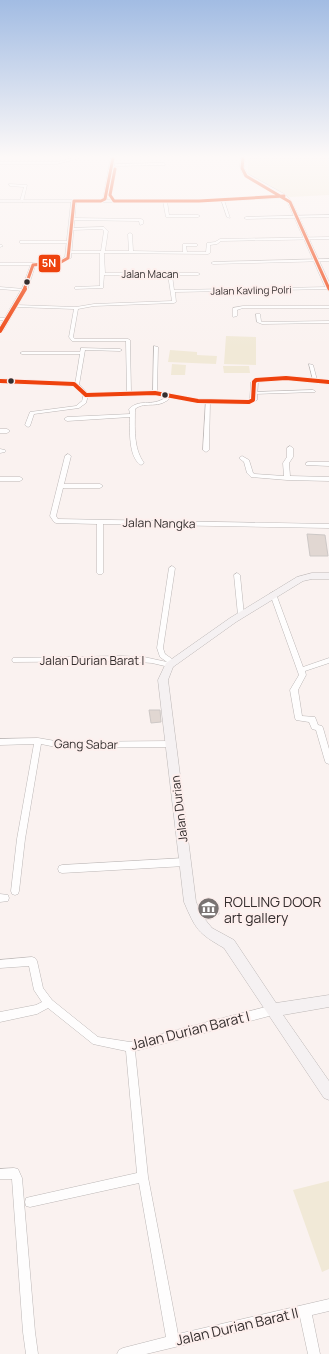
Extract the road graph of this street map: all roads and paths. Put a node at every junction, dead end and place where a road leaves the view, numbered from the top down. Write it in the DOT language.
graph roads {
  1 [pos="72,221"];
  2 [pos="299,221"];
  3 [pos="72,229"];
  4 [pos="130,234"];
  5 [pos="306,238"];
  6 [pos="329,238"];
  7 [pos="22,244"];
  8 [pos="196,245"];
  9 [pos="70,246"];
  10 [pos="102,252"];
  11 [pos="131,252"];
  12 [pos="185,253"];
  13 [pos="329,260"];
  14 [pos="317,261"];
  15 [pos="212,263"];
  16 [pos="0,264"];
  17 [pos="36,264"];
  18 [pos="102,273"];
  19 [pos="170,274"];
  20 [pos="198,274"];
  21 [pos="0,288"];
  22 [pos="76,288"];
  23 [pos="329,289"];
  24 [pos="24,290"];
  25 [pos="172,291"];
  26 [pos="16,306"];
  27 [pos="329,307"];
  28 [pos="76,308"];
  29 [pos="258,315"];
  30 [pos="235,316"];
  31 [pos="0,319"];
  32 [pos="8,319"];
  33 [pos="329,322"];
  34 [pos="0,332"];
  35 [pos="156,347"];
  36 [pos="120,350"];
  37 [pos="81,353"];
  38 [pos="22,354"];
  39 [pos="311,365"];
  40 [pos="315,380"];
  41 [pos="0,381"];
  42 [pos="329,382"];
  43 [pos="77,385"];
  44 [pos="313,390"];
  45 [pos="155,392"];
  46 [pos="129,393"];
  47 [pos="254,393"];
  48 [pos="86,395"];
  49 [pos="170,396"];
  50 [pos="208,401"];
  51 [pos="132,415"];
  52 [pos="67,419"];
  53 [pos="28,425"];
  54 [pos="0,431"];
  55 [pos="7,431"];
  56 [pos="290,448"];
  57 [pos="206,450"];
  58 [pos="68,456"];
  59 [pos="242,458"];
  60 [pos="141,463"];
  61 [pos="308,464"];
  62 [pos="329,464"];
  63 [pos="288,478"];
  64 [pos="20,479"];
  65 [pos="329,479"];
  66 [pos="0,480"];
  67 [pos="61,486"];
  68 [pos="100,486"];
  69 [pos="100,521"];
  70 [pos="329,526"];
  71 [pos="172,568"];
  72 [pos="100,573"];
  73 [pos="237,575"];
  74 [pos="329,576"];
  75 [pos="273,594"];
  76 [pos="241,615"];
  77 [pos="15,660"];
  78 [pos="329,660"];
  79 [pos="171,664"];
  80 [pos="301,670"];
  81 [pos="0,742"];
  82 [pos="38,742"];
  83 [pos="171,744"];
  84 [pos="329,761"];
  85 [pos="185,862"];
  86 [pos="62,869"];
  87 [pos="15,891"];
  88 [pos="0,964"];
  89 [pos="329,1001"];
  90 [pos="49,1003"];
  91 [pos="272,1010"];
  92 [pos="0,1017"];
  93 [pos="130,1047"];
  94 [pos="329,1092"];
  95 [pos="0,1174"];
  96 [pos="142,1177"];
  97 [pos="30,1202"];
  98 [pos="329,1305"];
  99 [pos="305,1311"];
  100 [pos="173,1341"];
  101 [pos="32,1354"];
  102 [pos="123,1354"];
  103 [pos="314,1354"];
  1 -- 3 [label="main road"];
  2 -- 5 [label="main road"];
  3 -- 9 [label="main road"];
  3 -- 10 [label="street"];
  4 -- 11 [label="street"];
  5 -- 6 [label="street"];
  5 -- 12 [label="street"];
  5 -- 14 [label="main road"];
  7 -- 9 [label="street"];
  8 -- 12 [label="street"];
  9 -- 10 [label="street"];
  9 -- 17 [label="main road"];
  10 -- 11 [label="street"];
  10 -- 18 [label="street"];
  11 -- 12 [label="street"];
  13 -- 14 [label="street"];
  14 -- 15 [label="street"];
  14 -- 23 [label="main road"];
  16 -- 17 [label="street"];
  17 -- 24 [label="main road"];
  18 -- 19 [label="street, Jalan Macan"];
  18 -- 22 [label="street"];
  19 -- 20 [label="street, Jalan Macan"];
  19 -- 25 [label="street"];
  21 -- 24 [label="street"];
  23 -- 25 [label="street, Jalan Kavling Polri"];
  24 -- 26 [label="main road"];
  25 -- 28 [label="street"];
  26 -- 28 [label="street"];
  26 -- 32 [label="main road"];
  27 -- 30 [label="street, Jalan Kavling Polri"];
  28 -- 46 [label="street"];
  29 -- 33 [label="street"];
  31 -- 32 [label="street"];
  32 -- 34 [label="main road"];
  35 -- 45 [label="street"];
  36 -- 37 [label="street"];
  37 -- 38 [label="street"];
  37 -- 43 [label="street"];
  39 -- 40 [label="street"];
  40 -- 42 [label="main road"];
  40 -- 47 [label="main road"];
  41 -- 43 [label="main road"];
  43 -- 48 [label="main road"];
  44 -- 47 [label="street"];
  45 -- 46 [label="main road"];
  45 -- 49 [label="main road"];
  46 -- 48 [label="main road"];
  47 -- 50 [label="main road"];
  48 -- 53 [label="street"];
  49 -- 50 [label="main road"];
  49 -- 51 [label="street"];
  50 -- 57 [label="street"];
  51 -- 52 [label="street"];
  51 -- 60 [label="street"];
  54 -- 55 [label="street"];
  56 -- 63 [label="street"];
  58 -- 67 [label="street, Jalan Nangka"];
  59 -- 63 [label="street"];
  61 -- 62 [label="street"];
  63 -- 65 [label="street"];
  64 -- 66 [label="street"];
  67 -- 68 [label="street"];
  67 -- 69 [label="street, Jalan Nangka"];
  69 -- 70 [label="street, Jalan Nangka"];
  69 -- 72 [label="street"];
  71 -- 79 [label="street"];
  73 -- 76 [label="street"];
  74 -- 75 [label="main road"];
  75 -- 76 [label="main road"];
  75 -- 80 [label="street"];
  76 -- 79 [label="main road"];
  77 -- 79 [label="street, Jalan Durian Barat I"];
  78 -- 80 [label="street"];
  79 -- 83 [label="main road, Jalan Durian"];
  80 -- 84 [label="street"];
  81 -- 82 [label="street, Gang Sabar"];
  82 -- 83 [label="street, Gang Sabar"];
  82 -- 87 [label="street"];
  83 -- 85 [label="main road, Jalan Durian"];
  85 -- 86 [label="street"];
  85 -- 91 [label="main road, Jalan Durian"];
  88 -- 90 [label="street, Jalan Durian Barat I"];
  89 -- 91 [label="main road"];
  90 -- 92 [label="street"];
  90 -- 93 [label="street, Jalan Durian Barat I"];
  91 -- 93 [label="street, Jalan Durian Barat I"];
  91 -- 94 [label="main road, Jalan Durian"];
  93 -- 96 [label="street"];
  95 -- 101 [label="street"];
  96 -- 97 [label="street"];
  96 -- 100 [label="street"];
  98 -- 99 [label="street, Jalan Durian Barat II"];
  99 -- 100 [label="street, Jalan Durian Barat II"];
  99 -- 103 [label="street"];
  100 -- 102 [label="street, Jalan Durian Barat II"];
}
